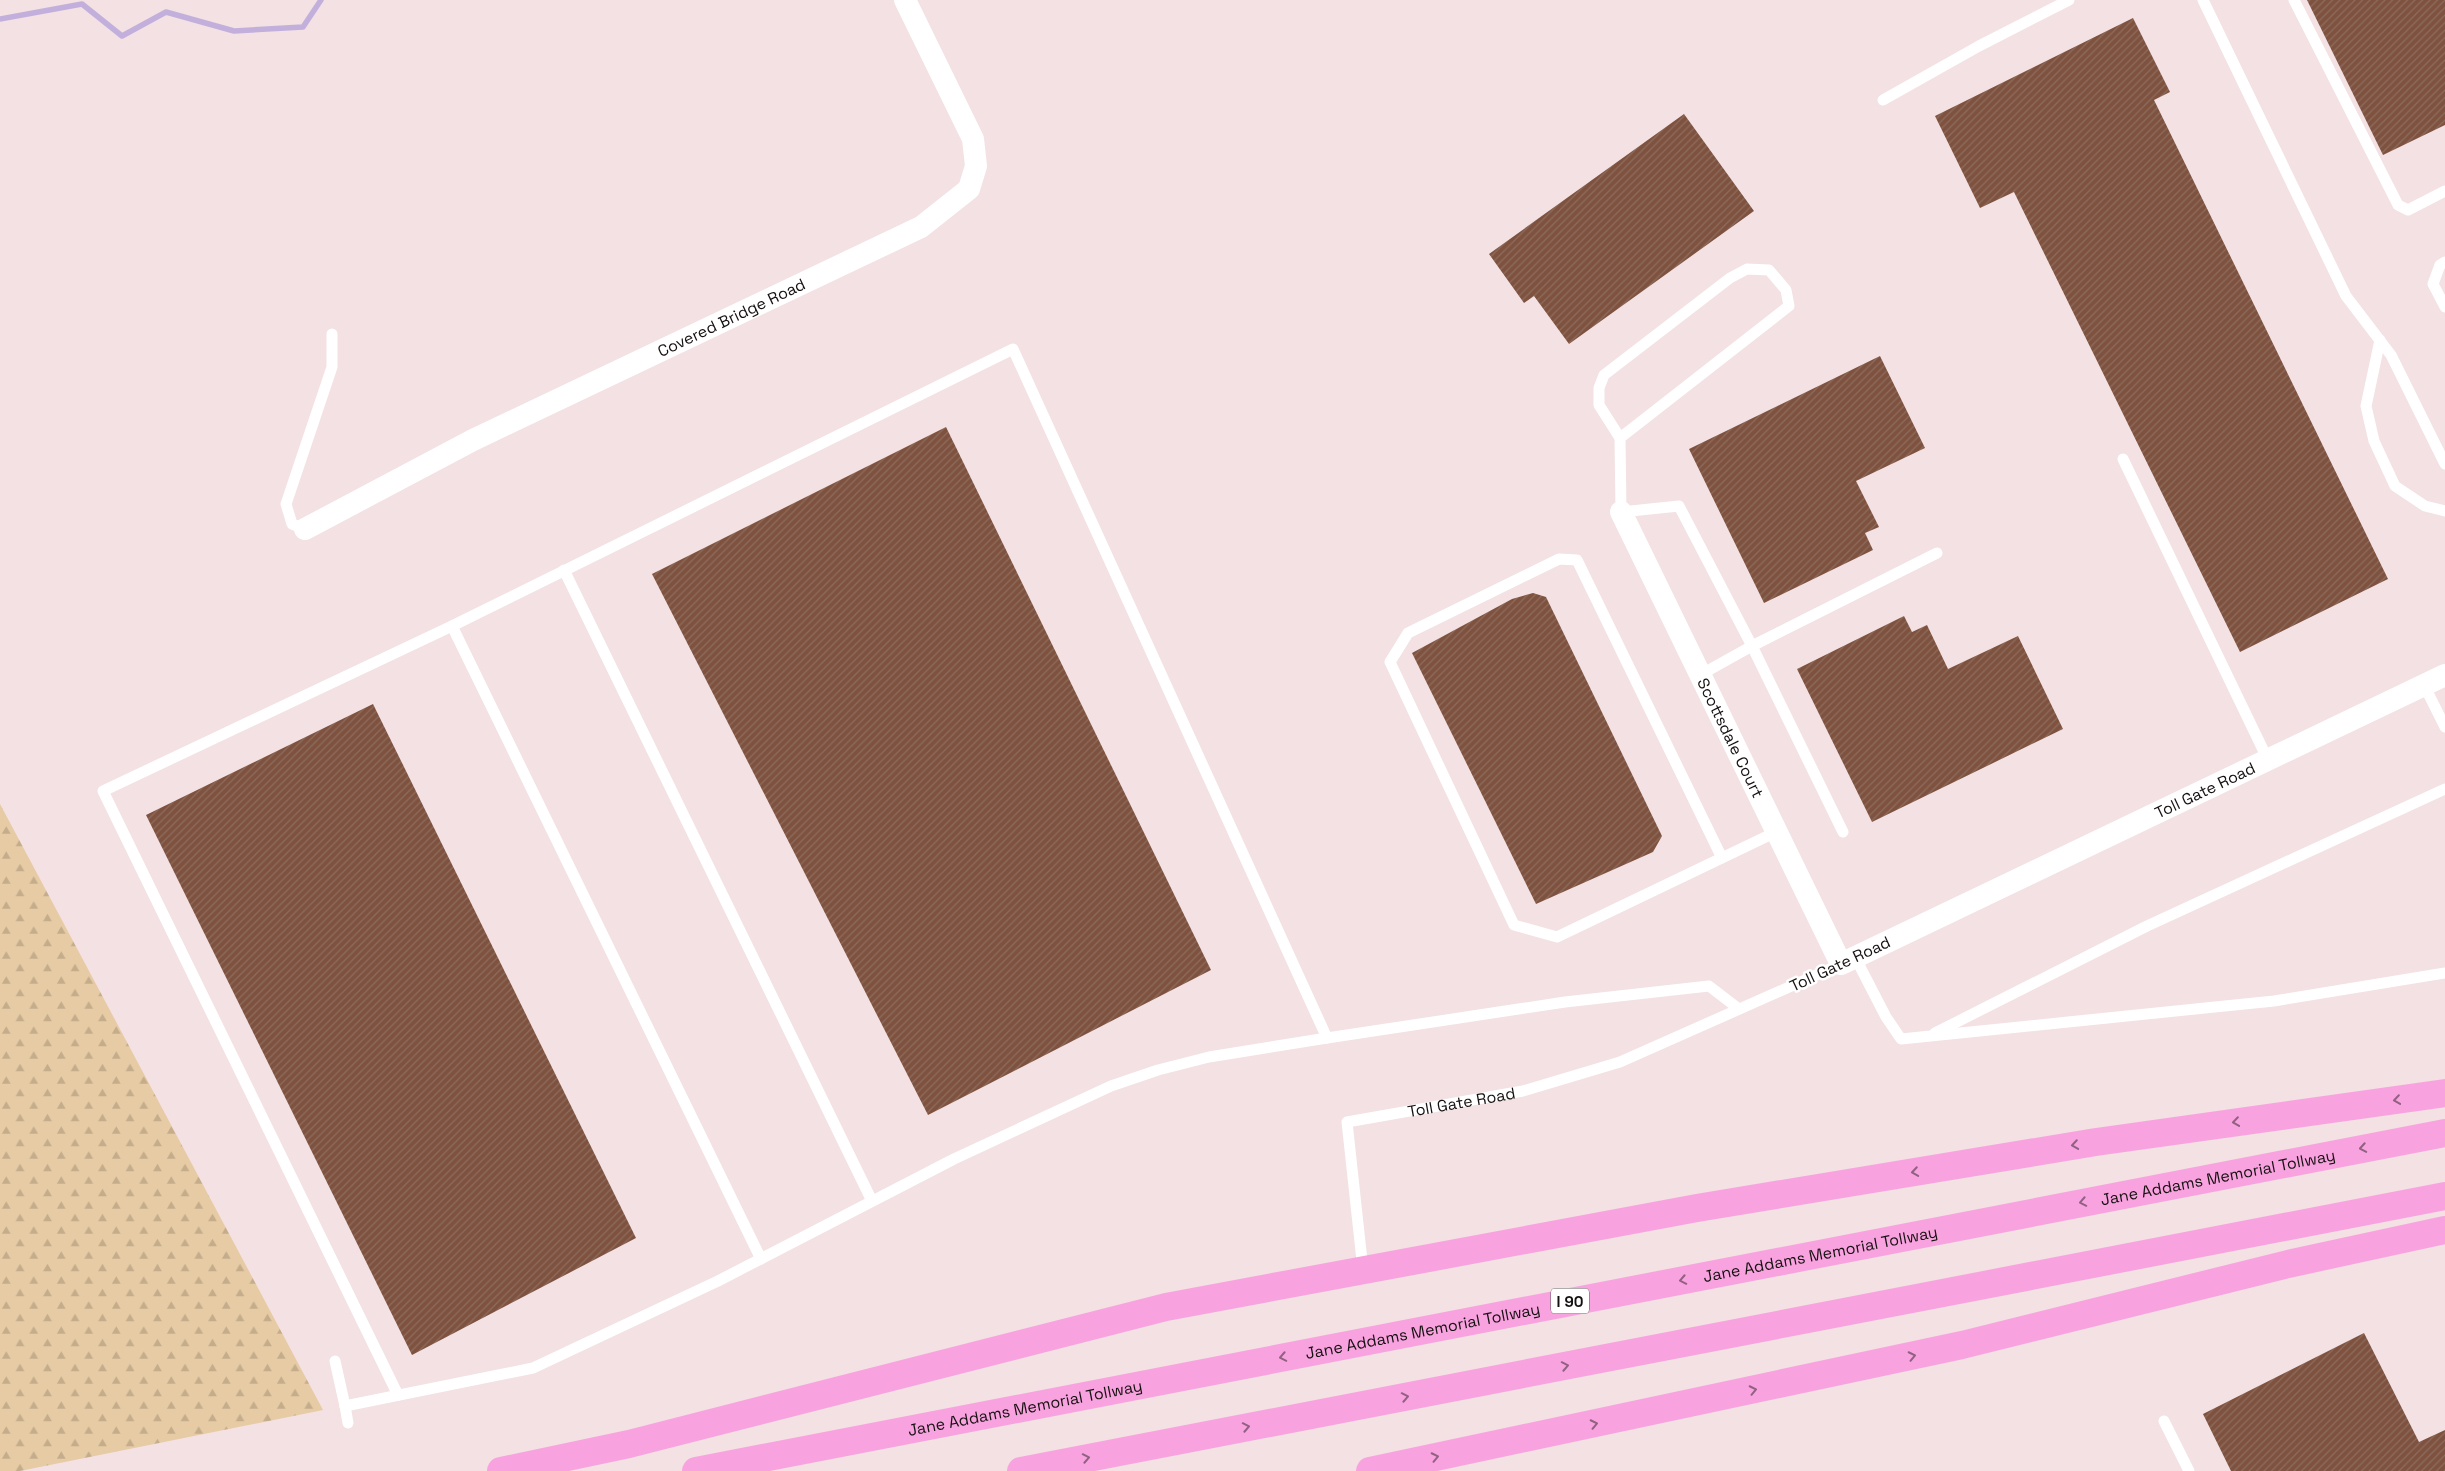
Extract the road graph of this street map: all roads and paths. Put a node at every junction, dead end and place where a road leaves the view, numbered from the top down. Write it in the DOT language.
graph roads {
  1 [pos="906,0"];
  2 [pos="2069,0"];
  3 [pos="2203,0"];
  4 [pos="2294,0"];
  5 [pos="1883,100"];
  6 [pos="2445,191"];
  7 [pos="2445,262"];
  8 [pos="2445,307"];
  9 [pos="332,334"];
  10 [pos="2380,340"];
  11 [pos="1620,438"];
  12 [pos="2123,459"];
  13 [pos="2445,464"];
  14 [pos="2445,511"];
  15 [pos="1621,512"];
  16 [pos="305,529"];
  17 [pos="1937,552"];
  18 [pos="564,570"];
  19 [pos="452,626"];
  20 [pos="1752,646"];
  21 [pos="1700,675"];
  22 [pos="2445,675"];
  23 [pos="2424,685"];
  24 [pos="2445,728"];
  25 [pos="2268,760"];
  26 [pos="2445,789"];
  27 [pos="1776,832"];
  28 [pos="1843,832"];
  29 [pos="1722,858"];
  30 [pos="1848,960"];
  31 [pos="2445,973"];
  32 [pos="1739,1009"];
  33 [pos="1928,1036"];
  34 [pos="1327,1038"];
  35 [pos="2445,1094"];
  36 [pos="2445,1133"];
  37 [pos="2445,1196"];
  38 [pos="872,1201"];
  39 [pos="2445,1230"];
  40 [pos="761,1259"];
  41 [pos="1363,1270"];
  42 [pos="335,1361"];
  43 [pos="398,1395"];
  44 [pos="345,1406"];
  45 [pos="2164,1421"];
  46 [pos="348,1423"];
  47 [pos="501,1471"];
  48 [pos="696,1471"];
  49 [pos="1021,1471"];
  50 [pos="1370,1471"];
  51 [pos="2189,1471"];
  1 -- 16 [label="street, Covered Bridge Road"];
  2 -- 5 [label="lane"];
  3 -- 10 [label="lane"];
  4 -- 6 [label="lane"];
  7 -- 8 [label="lane"];
  9 -- 16 [label="lane"];
  10 -- 13 [label="lane"];
  10 -- 14 [label="lane"];
  11 -- 11 [label="lane"];
  11 -- 15 [label="lane"];
  12 -- 25 [label="lane"];
  15 -- 20 [label="lane"];
  15 -- 21 [label="street, Scottsdale Court"];
  17 -- 20 [label="lane"];
  18 -- 19 [label="lane"];
  18 -- 34 [label="lane"];
  18 -- 38 [label="lane"];
  19 -- 40 [label="lane"];
  19 -- 43 [label="lane"];
  20 -- 21 [label="lane"];
  20 -- 28 [label="lane"];
  21 -- 27 [label="street, Scottsdale Court"];
  22 -- 23 [label="street, Toll Gate Road"];
  23 -- 24 [label="lane"];
  23 -- 25 [label="street, Toll Gate Road"];
  25 -- 30 [label="street, Toll Gate Road"];
  26 -- 33 [label="lane"];
  27 -- 29 [label="lane"];
  27 -- 30 [label="street, Scottsdale Court"];
  29 -- 29 [label="lane"];
  30 -- 32 [label="lane, Toll Gate Road"];
  30 -- 33 [label="lane"];
  31 -- 33 [label="lane"];
  32 -- 34 [label="lane"];
  32 -- 41 [label="lane, Toll Gate Road"];
  34 -- 38 [label="lane"];
  35 -- 41 [label="highway, one-way"];
  36 -- 48 [label="highway, Jane Addams Memorial Tollway / I 90, one-way"];
  49 -- 37 [label="highway, one-way"];
  38 -- 40 [label="lane"];
  50 -- 39 [label="highway, one-way"];
  40 -- 43 [label="lane"];
  41 -- 47 [label="highway"];
  42 -- 44 [label="lane"];
  43 -- 44 [label="lane"];
  44 -- 46 [label="lane"];
  45 -- 51 [label="lane"];
}
